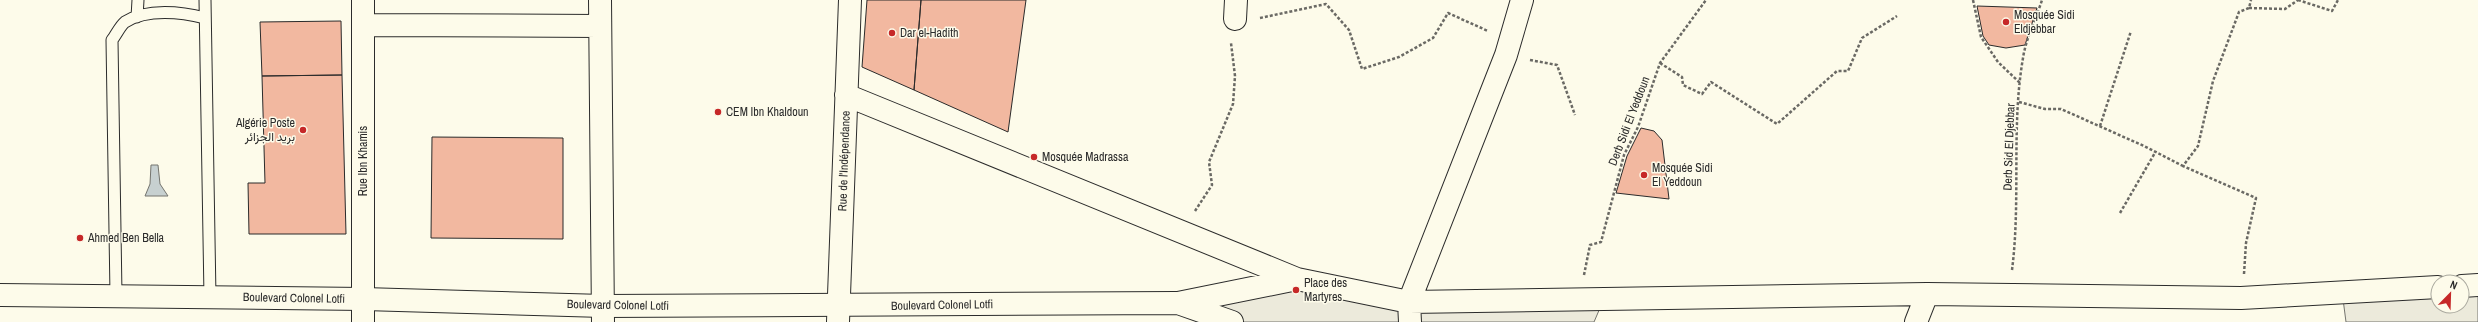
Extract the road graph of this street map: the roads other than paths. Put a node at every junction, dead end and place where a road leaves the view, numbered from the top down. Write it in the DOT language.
graph roads {
  1 [pos="138,0"];
  2 [pos="205,0"];
  3 [pos="363,0"];
  4 [pos="600,0"];
  5 [pos="850,0"];
  6 [pos="1522,0"];
  7 [pos="137,17"];
  8 [pos="205,18"];
  9 [pos="362,26"];
  10 [pos="600,26"];
  11 [pos="846,95"];
  12 [pos="1297,279"];
  13 [pos="2430,287"];
  14 [pos="1927,294"];
  15 [pos="0,295"];
  16 [pos="116,295"];
  17 [pos="210,297"];
  18 [pos="364,299"];
  19 [pos="1178,303"];
  20 [pos="1410,312"];
  21 [pos="603,314"];
  22 [pos="838,314"];
  23 [pos="363,322"];
  24 [pos="1232,322"];
  25 [pos="1916,322"];
  1 -- 7 [label="lane"];
  2 -- 8 [label="lane"];
  3 -- 9 [label="street, Rue Ibn Khamis"];
  4 -- 10 [label="street"];
  5 -- 11 [label="street, Rue de l'Indépendance"];
  6 -- 20 [label="street"];
  7 -- 8 [label="lane"];
  7 -- 16 [label="lane"];
  8 -- 17 [label="lane"];
  9 -- 10 [label="street"];
  9 -- 18 [label="street, Rue Ibn Khamis"];
  10 -- 21 [label="street"];
  11 -- 12 [label="street"];
  11 -- 22 [label="street, Rue de l'Indépendance"];
  12 -- 19 [label="street"];
  12 -- 20 [label="street"];
  13 -- 14 [label="street"];
  14 -- 20 [label="street"];
  14 -- 25 [label="street"];
  15 -- 16 [label="street, Boulevard Colonel Lotfi"];
  16 -- 17 [label="street, Boulevard Colonel Lotfi"];
  17 -- 18 [label="street, Boulevard Colonel Lotfi"];
  18 -- 21 [label="street, Boulevard Colonel Lotfi"];
  18 -- 23 [label="street, Rue Ibn Khamis"];
  19 -- 22 [label="street, Boulevard Colonel Lotfi"];
  19 -- 24 [label="street, Boulevard Colonel Lotfi"];
  21 -- 22 [label="street, Boulevard Colonel Lotfi"];
}
